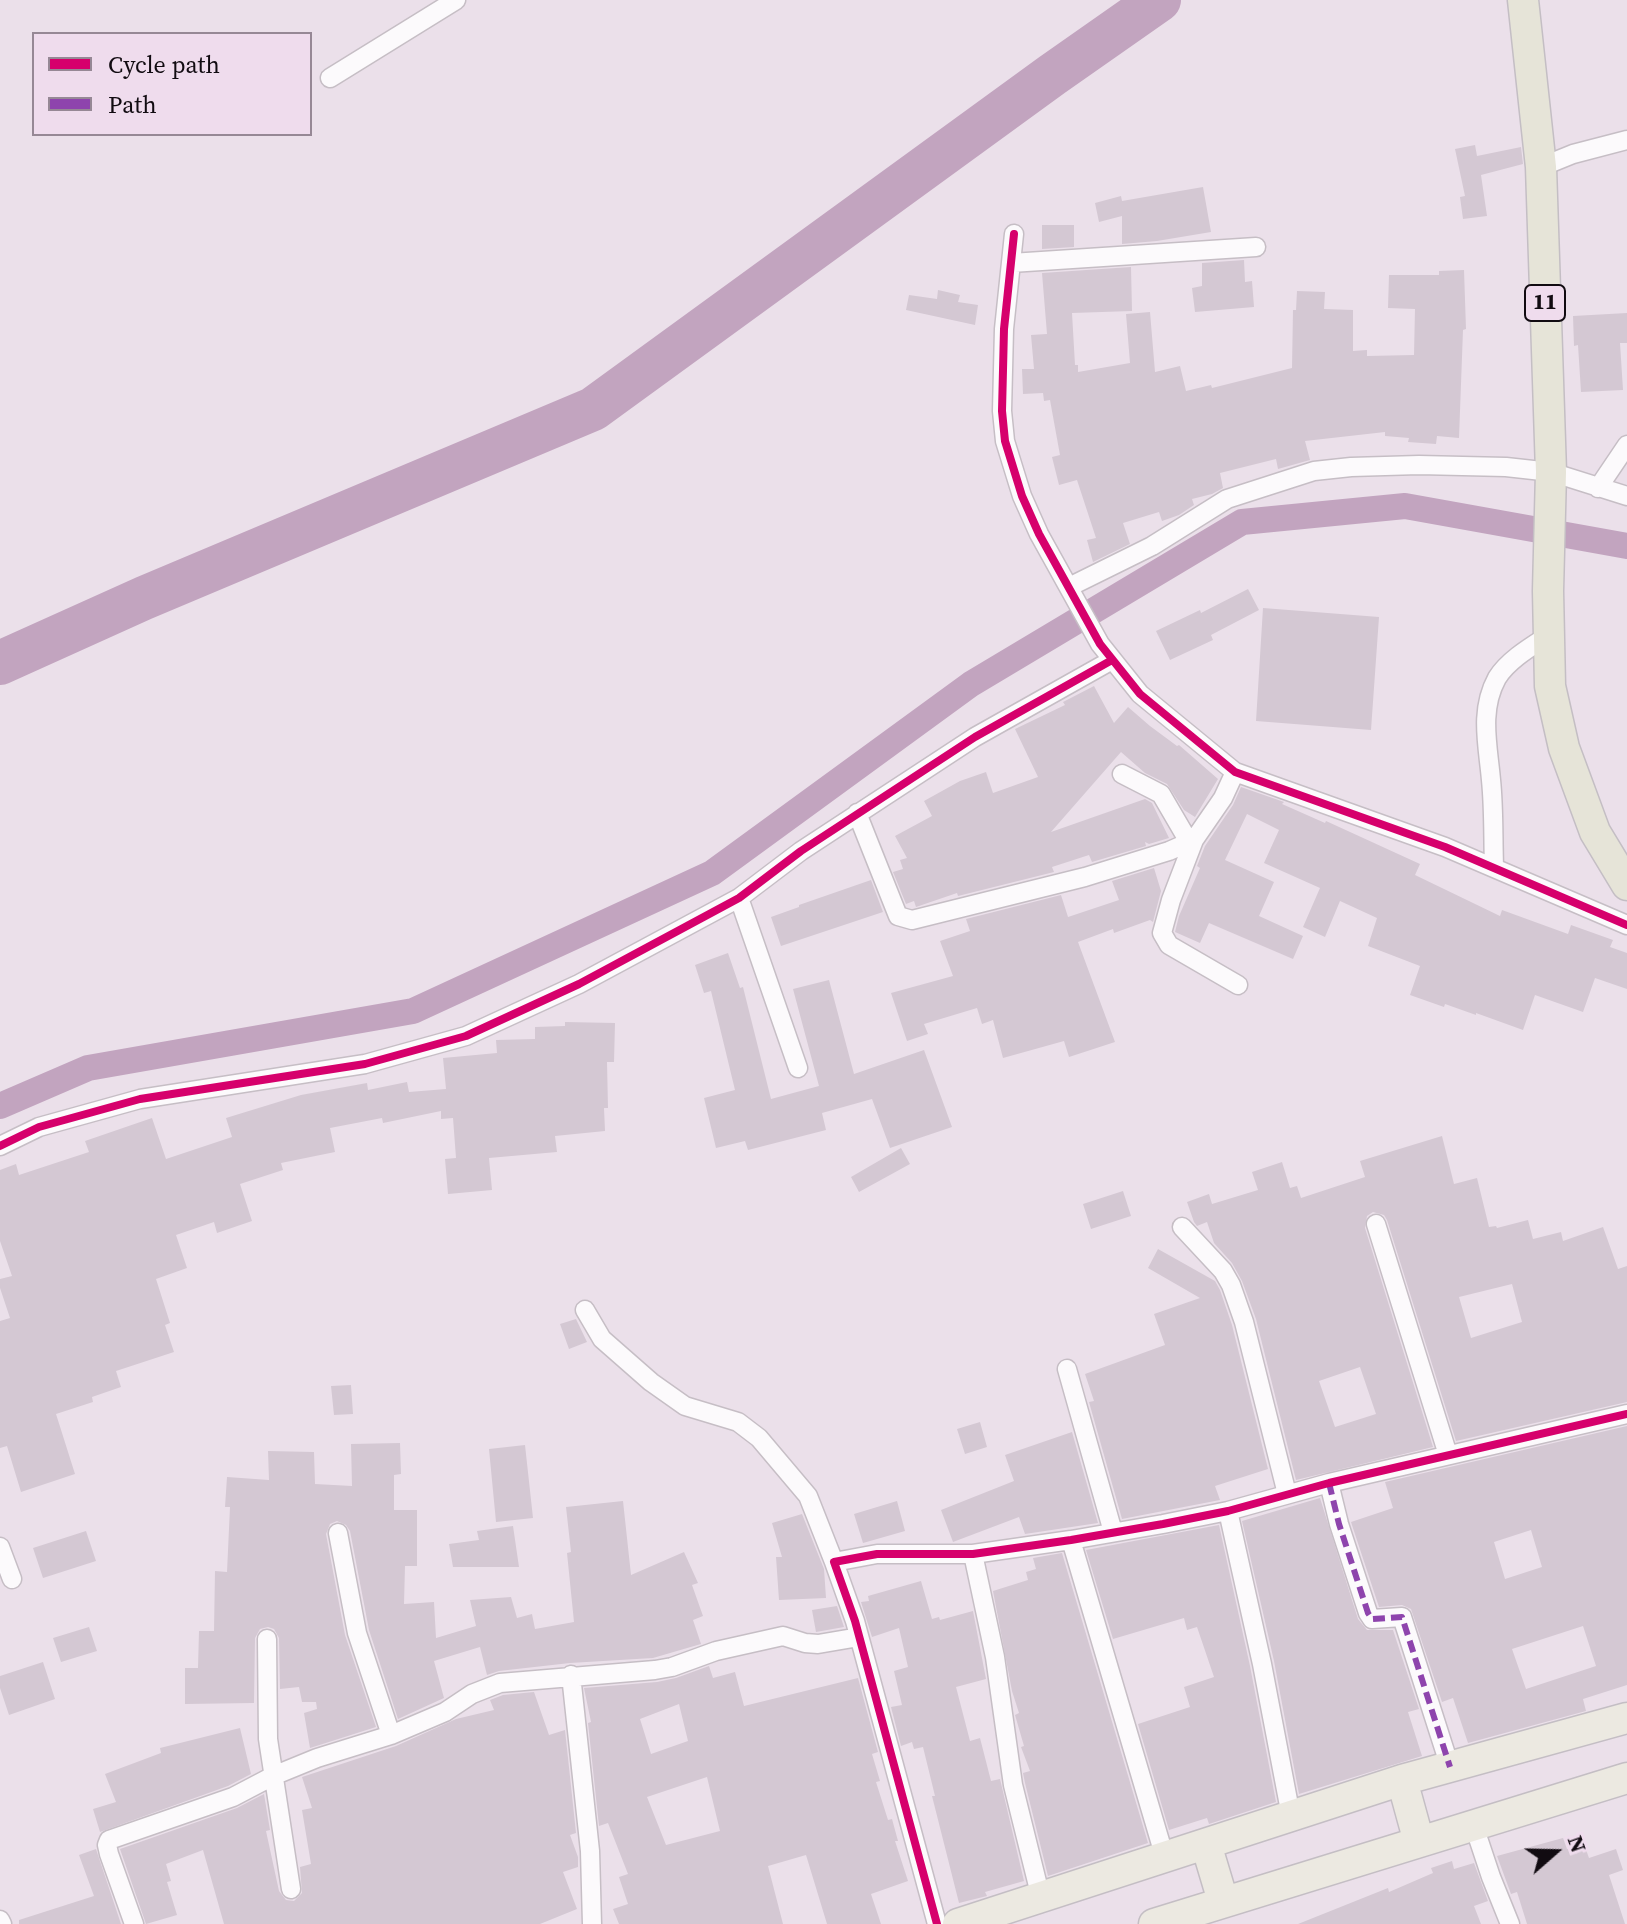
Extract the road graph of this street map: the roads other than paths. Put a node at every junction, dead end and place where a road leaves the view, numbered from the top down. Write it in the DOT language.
graph roads {
  1 [pos="456,0"];
  2 [pos="1523,0"];
  3 [pos="330,78"];
  4 [pos="1627,140"];
  5 [pos="1541,167"];
  6 [pos="1014,234"];
  7 [pos="1256,247"];
  8 [pos="1011,263"];
  9 [pos="1627,445"];
  10 [pos="1550,487"];
  11 [pos="1598,488"];
  12 [pos="1627,496"];
  13 [pos="1072,593"];
  14 [pos="1549,635"];
  15 [pos="1112,660"];
  16 [pos="1235,772"];
  17 [pos="1122,774"];
  18 [pos="857,813"];
  19 [pos="1192,841"];
  20 [pos="1494,866"];
  21 [pos="1627,885"];
  22 [pos="739,898"];
  23 [pos="1627,925"];
  24 [pos="1238,985"];
  25 [pos="798,1068"];
  26 [pos="0,1146"];
  27 [pos="1376,1224"];
  28 [pos="1182,1227"];
  29 [pos="585,1310"];
  30 [pos="1067,1369"];
  31 [pos="1627,1414"];
  32 [pos="1448,1455"];
  33 [pos="1329,1483"];
  34 [pos="1287,1494"];
  35 [pos="1228,1511"];
  36 [pos="1113,1532"];
  37 [pos="338,1533"];
  38 [pos="1071,1540"];
  39 [pos="0,1547"];
  40 [pos="973,1554"];
  41 [pos="834,1562"];
  42 [pos="12,1579"];
  43 [pos="859,1637"];
  44 [pos="267,1639"];
  45 [pos="571,1675"];
  46 [pos="1627,1718"];
  47 [pos="391,1735"];
  48 [pos="1450,1767"];
  49 [pos="273,1776"];
  50 [pos="1627,1778"];
  51 [pos="1402,1780"];
  52 [pos="1291,1816"];
  53 [pos="1474,1826"];
  54 [pos="1419,1842"];
  55 [pos="1206,1844"];
  56 [pos="1165,1858"];
  57 [pos="291,1889"];
  58 [pos="1041,1898"];
  59 [pos="1223,1901"];
  60 [pos="1188,1919"];
  61 [pos="134,1924"];
  62 [pos="592,1924"];
  63 [pos="937,1924"];
  64 [pos="958,1924"];
  65 [pos="1154,1924"];
  66 [pos="1510,1924"];
  1 -- 3 [label="street"];
  2 -- 5 [label="highway, 11"];
  4 -- 5 [label="street"];
  5 -- 10 [label="highway, 11"];
  6 -- 8 [label="street"];
  7 -- 8 [label="street"];
  8 -- 13 [label="street"];
  9 -- 11 [label="street"];
  10 -- 11 [label="street"];
  10 -- 13 [label="street"];
  10 -- 14 [label="highway, 11"];
  11 -- 12 [label="street"];
  13 -- 15 [label="street"];
  14 -- 20 [label="street"];
  14 -- 21 [label="highway, 11"];
  15 -- 16 [label="street"];
  15 -- 18 [label="street"];
  16 -- 19 [label="street"];
  16 -- 20 [label="street"];
  17 -- 19 [label="street"];
  18 -- 19 [label="street"];
  18 -- 22 [label="street"];
  19 -- 24 [label="street"];
  20 -- 23 [label="street"];
  22 -- 25 [label="street"];
  22 -- 26 [label="street"];
  27 -- 32 [label="street"];
  28 -- 34 [label="street"];
  29 -- 41 [label="street"];
  30 -- 36 [label="street"];
  31 -- 32 [label="street"];
  32 -- 33 [label="street"];
  33 -- 34 [label="street"];
  33 -- 48 [label="street"];
  34 -- 35 [label="street"];
  35 -- 36 [label="street"];
  35 -- 52 [label="street"];
  36 -- 38 [label="street"];
  37 -- 47 [label="street"];
  38 -- 40 [label="street"];
  38 -- 56 [label="street"];
  39 -- 42 [label="street"];
  40 -- 41 [label="street"];
  40 -- 58 [label="street"];
  41 -- 43 [label="street"];
  43 -- 45 [label="street"];
  43 -- 63 [label="street"];
  44 -- 49 [label="street"];
  45 -- 47 [label="street"];
  45 -- 62 [label="street"];
  46 -- 48 [label="main road"];
  47 -- 49 [label="street"];
  48 -- 51 [label="main road"];
  49 -- 57 [label="street"];
  49 -- 61 [label="street"];
  50 -- 53 [label="main road"];
  51 -- 52 [label="main road"];
  51 -- 54 [label="main road"];
  52 -- 55 [label="main road"];
  53 -- 54 [label="main road"];
  53 -- 66 [label="street"];
  54 -- 59 [label="main road"];
  55 -- 56 [label="main road"];
  55 -- 59 [label="main road"];
  56 -- 58 [label="main road"];
  58 -- 64 [label="main road"];
  59 -- 60 [label="main road"];
  60 -- 65 [label="main road"];
}
